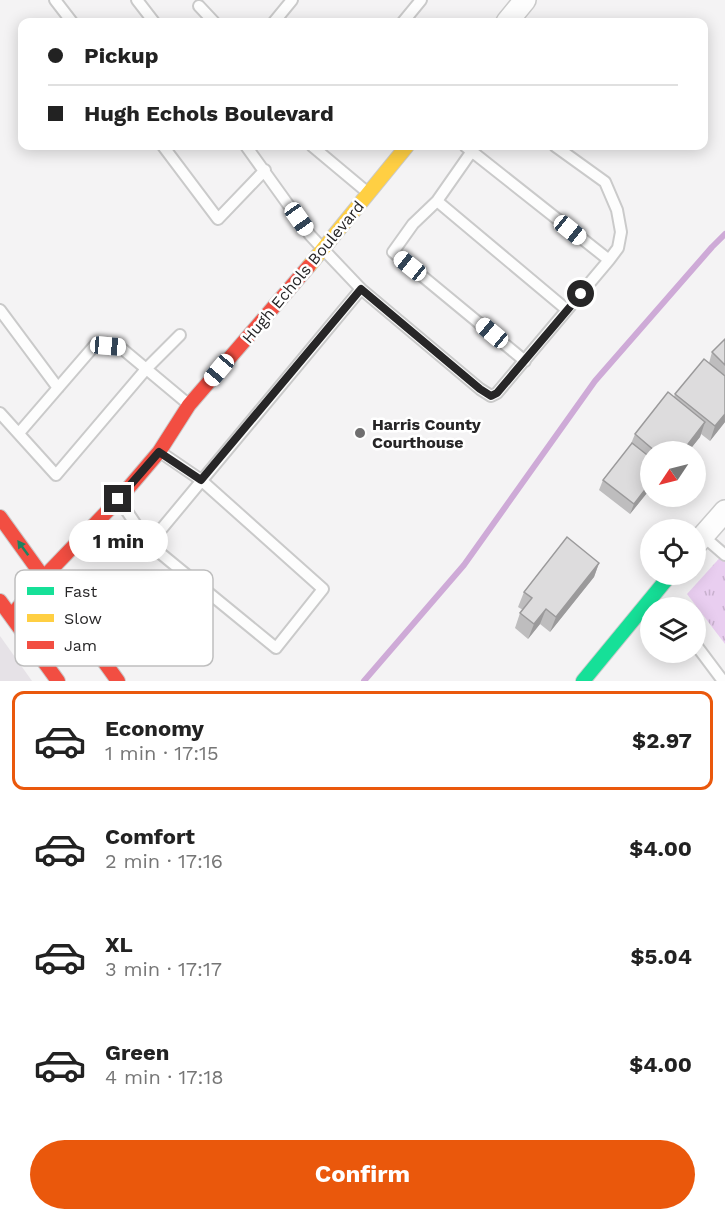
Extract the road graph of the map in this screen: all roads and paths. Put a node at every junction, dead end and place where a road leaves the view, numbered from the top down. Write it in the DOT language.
graph roads {
  1 [pos="55,0"];
  2 [pos="136,0"];
  3 [pos="292,0"];
  4 [pos="421,0"];
  5 [pos="525,0"];
  6 [pos="199,2"];
  7 [pos="69,18"];
  8 [pos="150,18"];
  9 [pos="211,18"];
  10 [pos="277,18"];
  11 [pos="406,18"];
  12 [pos="510,18"];
  13 [pos="166,150"];
  14 [pos="249,150"];
  15 [pos="317,150"];
  16 [pos="404,150"];
  17 [pos="467,150"];
  18 [pos="470,150"];
  19 [pos="561,150"];
  20 [pos="265,170"];
  21 [pos="369,193"];
  22 [pos="437,201"];
  23 [pos="323,249"];
  24 [pos="609,261"];
  25 [pos="361,289"];
  26 [pos="0,310"];
  27 [pos="567,310"];
  28 [pos="180,334"];
  29 [pos="525,361"];
  30 [pos="147,368"];
  31 [pos="58,388"];
  32 [pos="189,405"];
  33 [pos="0,413"];
  34 [pos="19,433"];
  35 [pos="159,452"];
  36 [pos="201,480"];
  37 [pos="118,499"];
  38 [pos="725,511"];
  39 [pos="0,517"];
  40 [pos="706,532"];
  41 [pos="149,544"];
  42 [pos="706,544"];
  43 [pos="725,555"];
  44 [pos="39,570"];
  45 [pos="51,570"];
  46 [pos="181,570"];
  47 [pos="665,585"];
  48 [pos="213,596"];
  49 [pos="0,601"];
  50 [pos="15,611"];
  51 [pos="11,616"];
  52 [pos="15,622"];
  53 [pos="706,658"];
  54 [pos="47,666"];
  55 [pos="107,666"];
  56 [pos="58,681"];
  57 [pos="118,681"];
  58 [pos="583,681"];
  59 [pos="723,681"];
  1 -- 7 [label="lane"];
  2 -- 8 [label="lane"];
  3 -- 10 [label="lane"];
  4 -- 11 [label="lane"];
  5 -- 12 [label="street"];
  6 -- 9 [label="lane"];
  13 -- 20 [label="lane"];
  14 -- 20 [label="lane"];
  15 -- 21 [label="lane"];
  16 -- 21 [label="street, Hugh Echols Boulevard"];
  17 -- 22 [label="lane"];
  18 -- 24 [label="lane"];
  19 -- 24 [label="lane"];
  20 -- 23 [label="lane"];
  21 -- 23 [label="street, Hugh Echols Boulevard"];
  22 -- 27 [label="lane"];
  22 -- 29 [label="lane"];
  23 -- 25 [label="lane"];
  23 -- 32 [label="street, Hugh Echols Boulevard"];
  24 -- 27 [label="lane"];
  25 -- 29 [label="lane"];
  25 -- 36 [label="lane"];
  26 -- 31 [label="lane"];
  27 -- 29 [label="lane"];
  28 -- 30 [label="lane"];
  30 -- 31 [label="lane"];
  30 -- 32 [label="lane"];
  30 -- 34 [label="lane"];
  31 -- 34 [label="lane"];
  32 -- 35 [label="street, Hugh Echols Boulevard"];
  33 -- 34 [label="lane"];
  35 -- 36 [label="lane"];
  35 -- 37 [label="street, Hugh Echols Boulevard"];
  36 -- 41 [label="lane"];
  36 -- 48 [label="lane"];
  37 -- 41 [label="lane"];
  37 -- 45 [label="street, Hugh Echols Boulevard"];
  38 -- 40 [label="street"];
  44 -- 39 [label="street, one-way"];
  41 -- 46 [label="lane"];
  42 -- 43 [label="lane"];
  47 -- 58 [label="street"];
  49 -- 51 [label="street"];
  50 -- 51 [label="street, Hugh Echols Boulevard"];
  51 -- 52 [label="street"];
  53 -- 59 [label="lane"];
  54 -- 56 [label="street"];
  55 -- 57 [label="street"];
}
